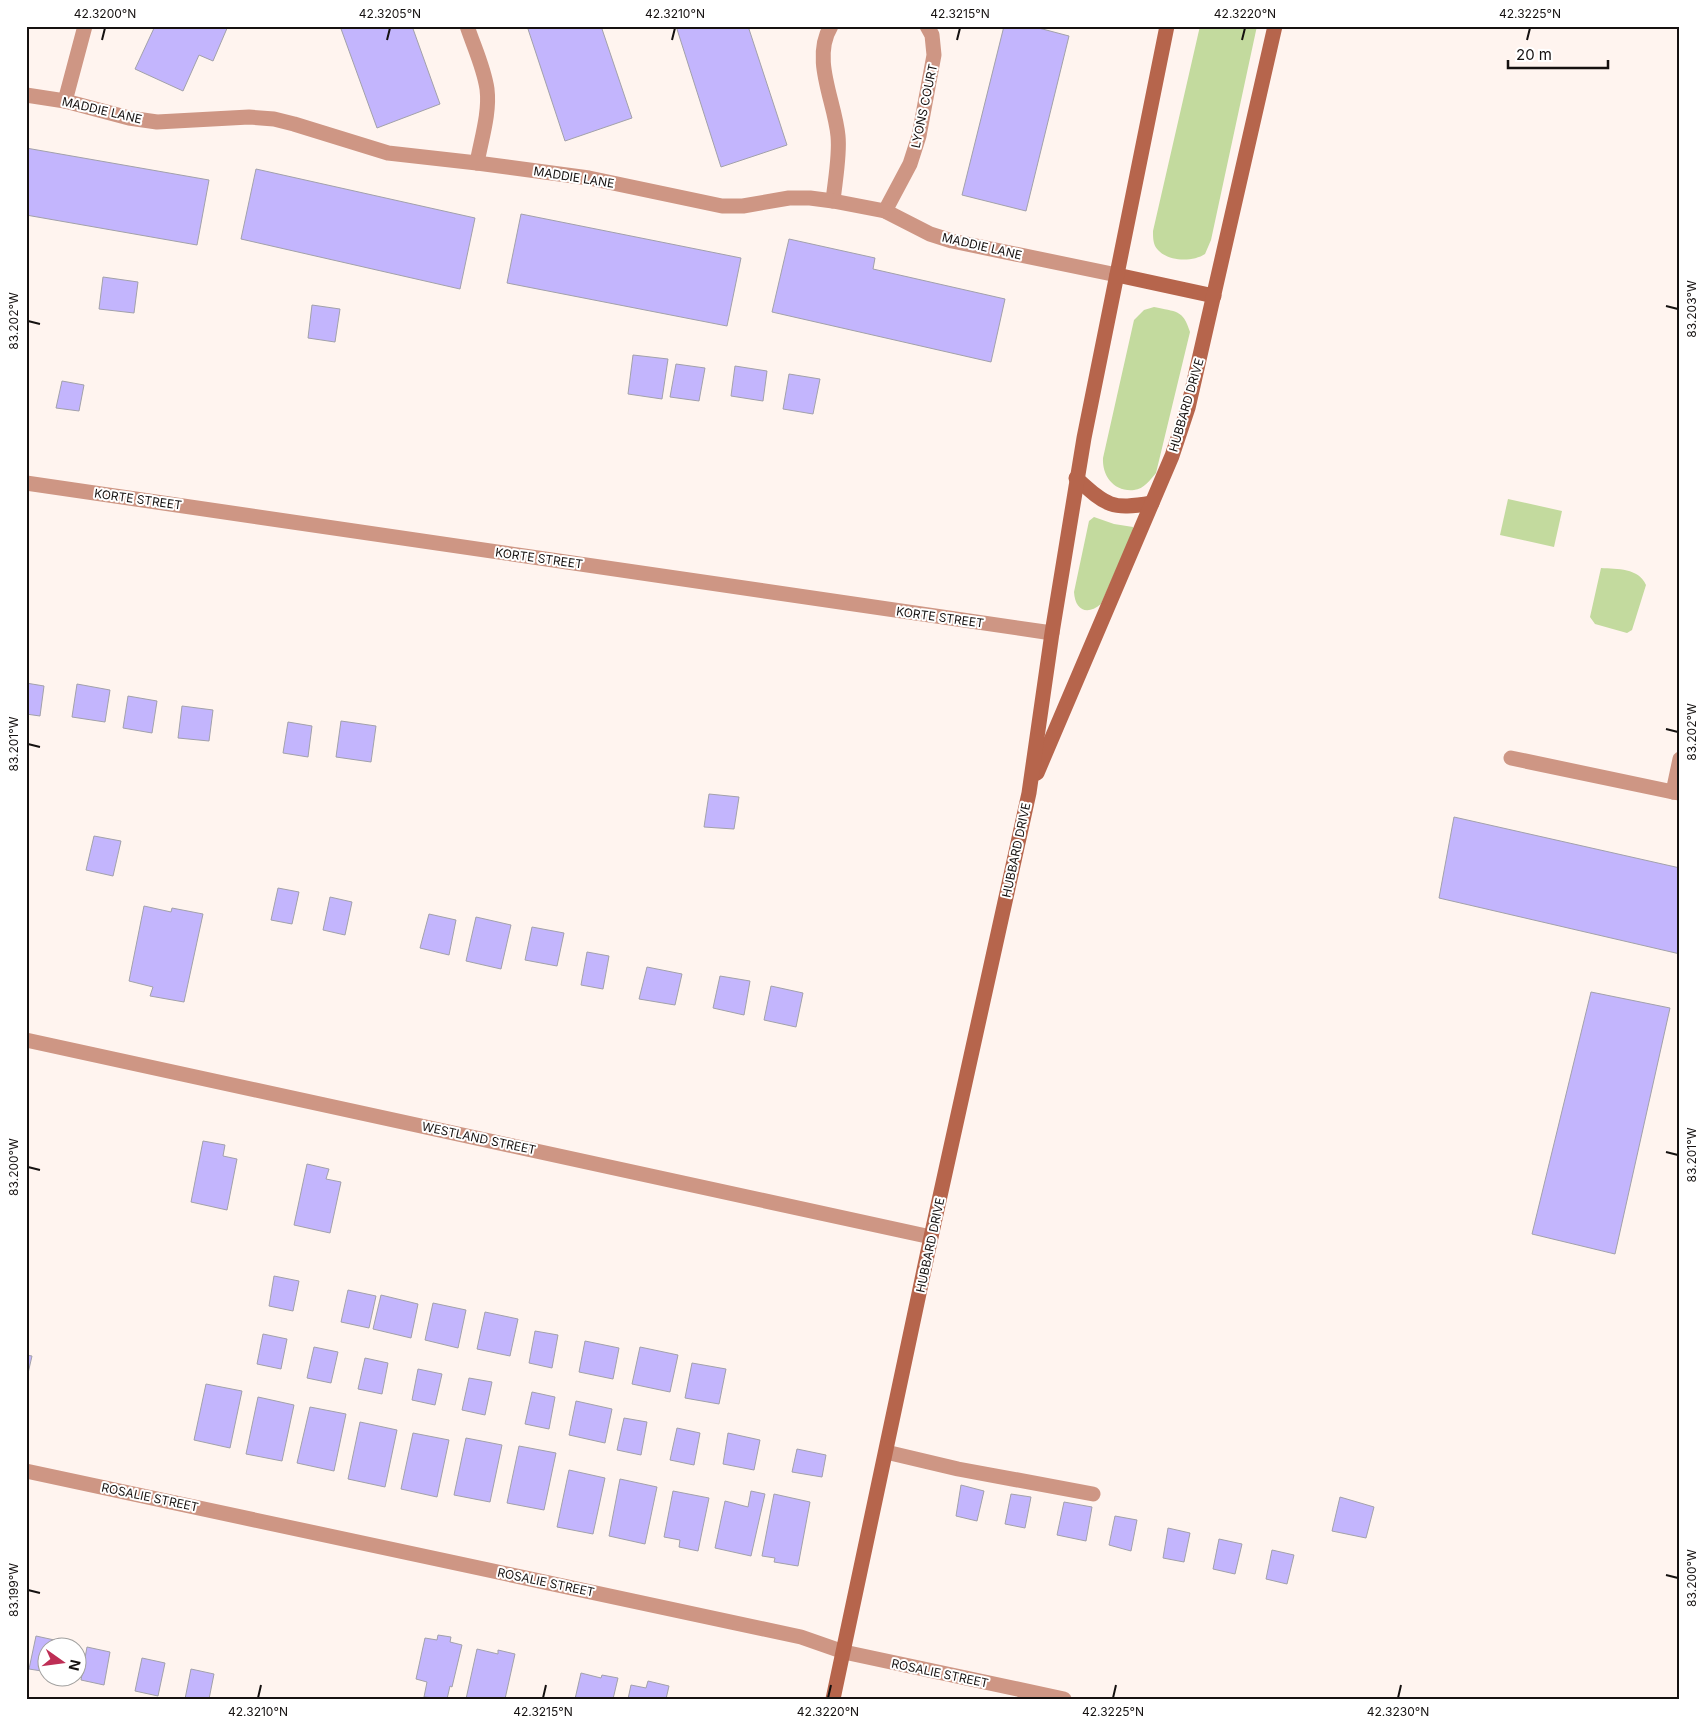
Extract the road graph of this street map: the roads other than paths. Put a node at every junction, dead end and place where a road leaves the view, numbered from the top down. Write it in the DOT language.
graph roads {
  1 [pos="85,26"];
  2 [pos="467,26"];
  3 [pos="831,26"];
  4 [pos="926,26"];
  5 [pos="1167,26"];
  6 [pos="1275,26"];
  7 [pos="26,96"];
  8 [pos="65,101"];
  9 [pos="477,163"];
  10 [pos="833,201"];
  11 [pos="885,211"];
  12 [pos="1117,275"];
  13 [pos="1214,296"];
  14 [pos="1076,478"];
  15 [pos="26,483"];
  16 [pos="1152,503"];
  17 [pos="1052,633"];
  18 [pos="1511,758"];
  19 [pos="1680,759"];
  20 [pos="1029,792"];
  21 [pos="1676,793"];
  22 [pos="26,1040"];
  23 [pos="931,1237"];
  24 [pos="886,1452"];
  25 [pos="26,1471"];
  26 [pos="1092,1494"];
  27 [pos="844,1652"];
  28 [pos="833,1699"];
  29 [pos="1064,1699"];
  1 -- 8 [label="street"];
  2 -- 9 [label="street"];
  3 -- 10 [label="street"];
  4 -- 11 [label="street, LYONS COURT"];
  5 -- 12 [label="street, HUBBARD DRIVE"];
  6 -- 13 [label="street, HUBBARD DRIVE"];
  7 -- 8 [label="street, MADDIE LANE"];
  8 -- 9 [label="street, MADDIE LANE"];
  9 -- 10 [label="street, MADDIE LANE"];
  10 -- 11 [label="street, MADDIE LANE"];
  11 -- 12 [label="street, MADDIE LANE"];
  12 -- 13 [label="street"];
  12 -- 14 [label="street, HUBBARD DRIVE"];
  13 -- 16 [label="street, HUBBARD DRIVE"];
  14 -- 16 [label="street"];
  14 -- 17 [label="street, HUBBARD DRIVE"];
  15 -- 17 [label="street, KORTE STREET"];
  16 -- 20 [label="street, HUBBARD DRIVE"];
  17 -- 20 [label="street, HUBBARD DRIVE"];
  18 -- 21 [label="street"];
  19 -- 21 [label="street"];
  20 -- 23 [label="street, HUBBARD DRIVE"];
  22 -- 23 [label="street, WESTLAND STREET"];
  23 -- 24 [label="street, HUBBARD DRIVE"];
  24 -- 26 [label="street"];
  24 -- 27 [label="street, HUBBARD DRIVE"];
  25 -- 27 [label="street, ROSALIE STREET"];
  27 -- 28 [label="street, HUBBARD DRIVE"];
  27 -- 29 [label="street, ROSALIE STREET"];
}
